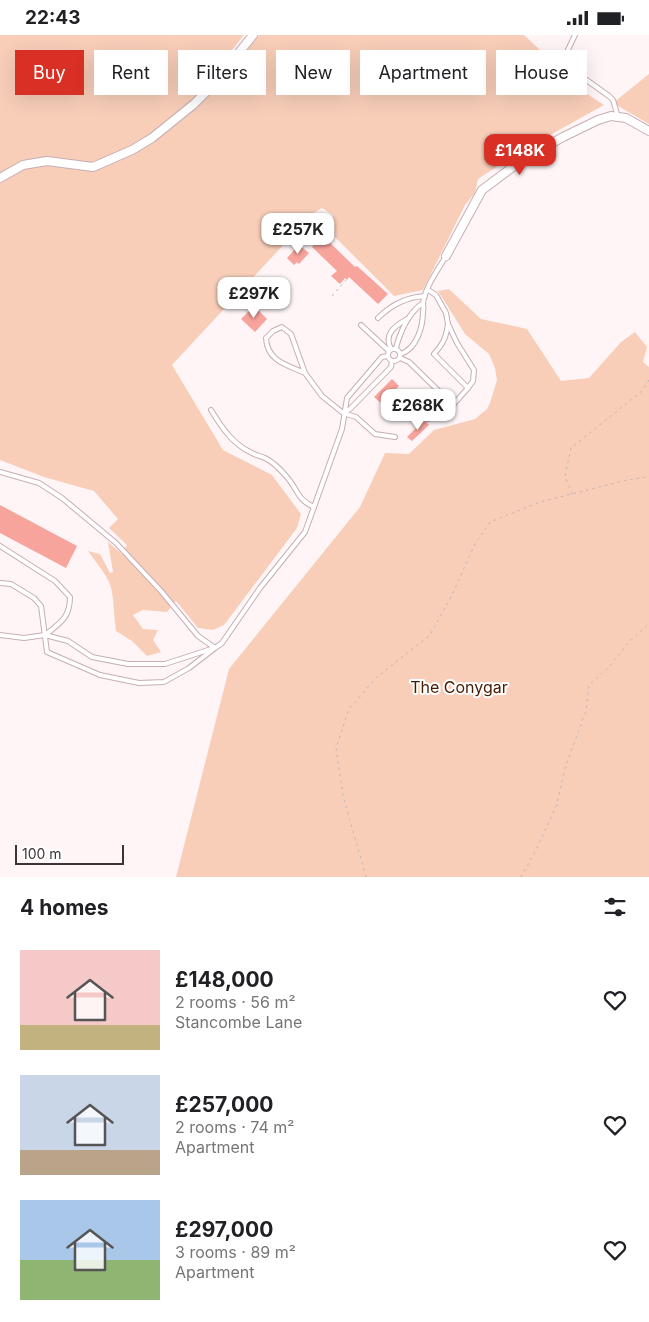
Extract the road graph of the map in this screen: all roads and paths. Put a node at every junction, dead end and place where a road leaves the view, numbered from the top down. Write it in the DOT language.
graph roads {
  1 [pos="254,35"];
  2 [pos="575,35"];
  3 [pos="618,117"];
  4 [pos="649,131"];
  5 [pos="0,178"];
  6 [pos="446,256"];
  7 [pos="346,280"];
  8 [pos="428,290"];
  9 [pos="332,296"];
  10 [pos="425,296"];
  11 [pos="423,303"];
  12 [pos="378,318"];
  13 [pos="409,318"];
  14 [pos="448,324"];
  15 [pos="361,325"];
  16 [pos="392,349"];
  17 [pos="388,356"];
  18 [pos="400,356"];
  19 [pos="392,361"];
  20 [pos="305,373"];
  21 [pos="649,380"];
  22 [pos="468,388"];
  23 [pos="448,400"];
  24 [pos="417,409"];
  25 [pos="211,410"];
  26 [pos="343,413"];
  27 [pos="395,437"];
  28 [pos="0,472"];
  29 [pos="649,477"];
  30 [pos="572,494"];
  31 [pos="314,507"];
  32 [pos="0,547"];
  33 [pos="0,583"];
  34 [pos="649,624"];
  35 [pos="0,635"];
  36 [pos="45,635"];
  37 [pos="215,648"];
  38 [pos="366,877"];
  39 [pos="521,877"];
  1 -- 5 [label="street"];
  2 -- 3 [label="lane"];
  3 -- 4 [label="street"];
  3 -- 6 [label="street"];
  6 -- 8 [label="lane"];
  7 -- 9 [label="path"];
  8 -- 10 [label="lane"];
  8 -- 14 [label="lane"];
  10 -- 11 [label="lane"];
  10 -- 12 [label="lane"];
  11 -- 13 [label="lane"];
  11 -- 18 [label="lane"];
  13 -- 16 [label="lane"];
  13 -- 16 [label="lane"];
  14 -- 22 [label="lane"];
  14 -- 22 [label="lane"];
  15 -- 16 [label="lane"];
  16 -- 17 [label="lane"];
  16 -- 18 [label="lane"];
  17 -- 19 [label="lane"];
  17 -- 26 [label="lane"];
  18 -- 19 [label="lane"];
  18 -- 23 [label="lane"];
  19 -- 26 [label="lane"];
  20 -- 20 [label="lane"];
  20 -- 26 [label="lane"];
  21 -- 30 [label="path"];
  22 -- 23 [label="lane"];
  23 -- 24 [label="lane"];
  25 -- 31 [label="lane"];
  26 -- 27 [label="lane"];
  26 -- 31 [label="lane"];
  28 -- 37 [label="lane"];
  29 -- 30 [label="path"];
  30 -- 38 [label="path"];
  31 -- 37 [label="lane"];
  32 -- 36 [label="lane"];
  33 -- 36 [label="lane"];
  34 -- 39 [label="path"];
  35 -- 36 [label="lane"];
  36 -- 37 [label="lane"];
  36 -- 37 [label="lane"];
}
